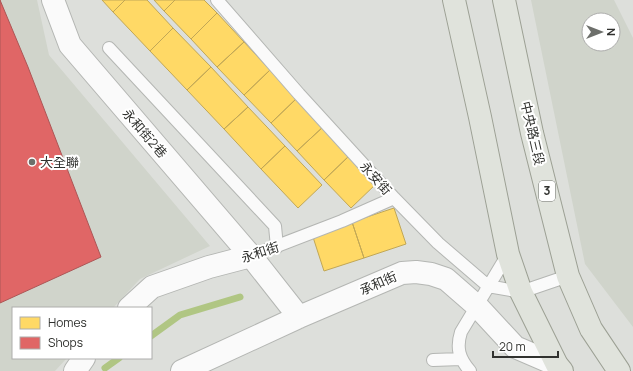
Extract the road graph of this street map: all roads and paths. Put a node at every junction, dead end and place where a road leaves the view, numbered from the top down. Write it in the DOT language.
graph roads {
  1 [pos="53,0"];
  2 [pos="217,0"];
  3 [pos="454,0"];
  4 [pos="504,0"];
  5 [pos="109,48"];
  6 [pos="394,198"];
  7 [pos="277,247"];
  8 [pos="508,254"];
  9 [pos="252,256"];
  10 [pos="568,276"];
  11 [pos="488,286"];
  12 [pos="521,292"];
  13 [pos="477,306"];
  14 [pos="130,307"];
  15 [pos="299,316"];
  16 [pos="83,359"];
  17 [pos="462,359"];
  18 [pos="433,360"];
  19 [pos="560,368"];
  20 [pos="75,371"];
  21 [pos="182,371"];
  22 [pos="470,371"];
  23 [pos="619,371"];
  1 -- 9 [label="street, 永和街2巷"];
  2 -- 6 [label="lane, 永安街"];
  3 -- 8 [label="main road"];
  4 -- 10 [label="main road, 中央路三段 / 3"];
  5 -- 7 [label="lane"];
  6 -- 7 [label="lane, 永和街"];
  6 -- 11 [label="lane, 永安街"];
  7 -- 9 [label="lane, 永和街"];
  8 -- 11 [label="lane"];
  8 -- 12 [label="main road"];
  9 -- 14 [label="street, 永和街"];
  9 -- 15 [label="street, 永和街2巷"];
  10 -- 12 [label="lane"];
  10 -- 23 [label="main road, 中央路三段 / 3"];
  11 -- 12 [label="lane"];
  11 -- 13 [label="lane"];
  12 -- 19 [label="main road"];
  13 -- 15 [label="street, 承和街"];
  13 -- 17 [label="lane"];
  13 -- 19 [label="street, 承和街"];
  15 -- 21 [label="street, 承和街"];
  16 -- 20 [label="street"];
  17 -- 18 [label="lane"];
  17 -- 22 [label="lane"];
}
